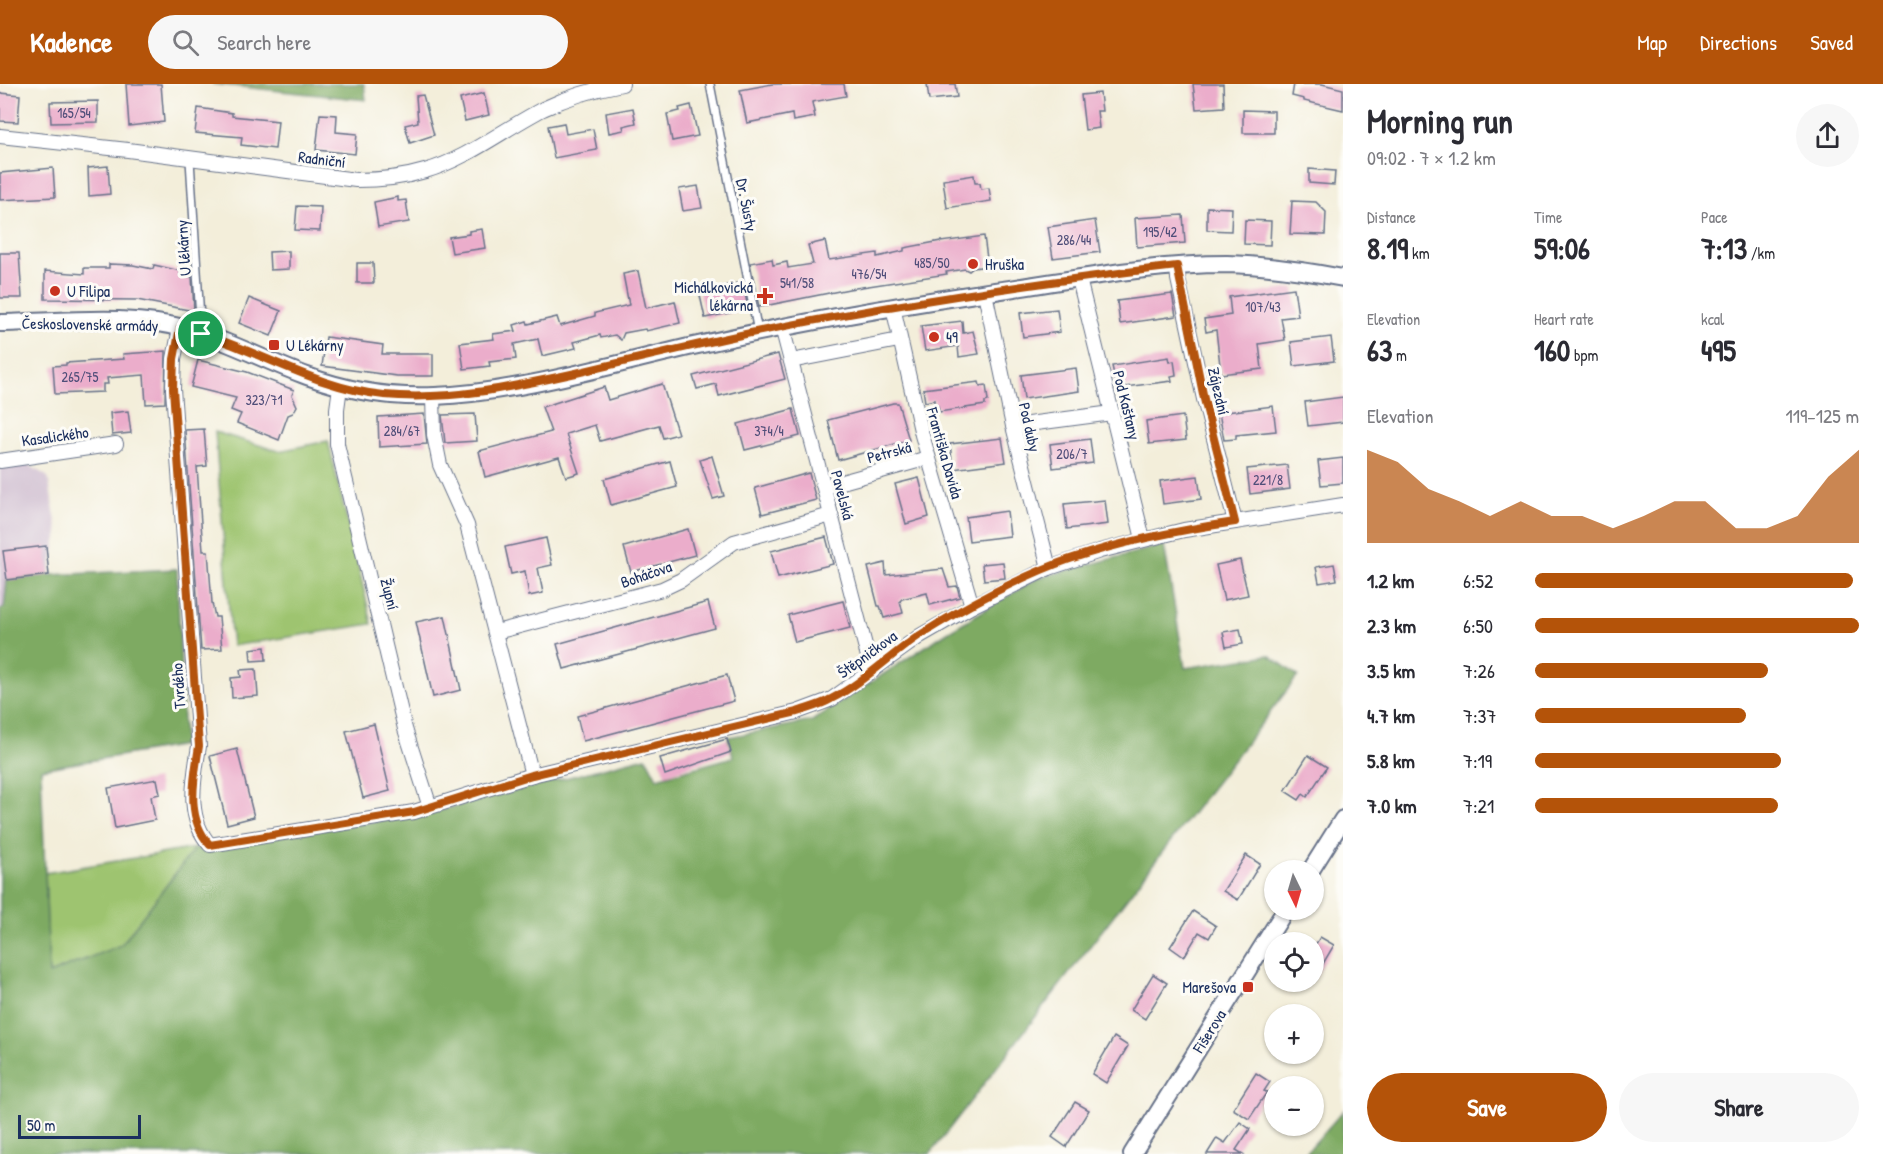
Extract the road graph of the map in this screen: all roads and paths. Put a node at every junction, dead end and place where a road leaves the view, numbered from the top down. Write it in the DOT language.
graph roads {
  1 [pos="622,84"];
  2 [pos="710,84"];
  3 [pos="0,136"];
  4 [pos="190,160"];
  5 [pos="1177,266"];
  6 [pos="1343,278"];
  7 [pos="1079,279"];
  8 [pos="985,293"];
  9 [pos="893,307"];
  10 [pos="0,323"];
  11 [pos="782,327"];
  12 [pos="180,328"];
  13 [pos="758,332"];
  14 [pos="201,334"];
  15 [pos="899,340"];
  16 [pos="790,361"];
  17 [pos="340,387"];
  18 [pos="432,396"];
  19 [pos="1112,413"];
  20 [pos="1013,426"];
  21 [pos="116,444"];
  22 [pos="928,458"];
  23 [pos="0,460"];
  24 [pos="824,487"];
  25 [pos="1343,505"];
  26 [pos="831,515"];
  27 [pos="1235,522"];
  28 [pos="1143,539"];
  29 [pos="1049,568"];
  30 [pos="972,606"];
  31 [pos="496,632"];
  32 [pos="872,672"];
  33 [pos="532,775"];
  34 [pos="430,807"];
  35 [pos="401,814"];
  36 [pos="1341,827"];
  37 [pos="1318,860"];
  38 [pos="1279,920"];
  39 [pos="1132,1154"];
  1 -- 4 [label="street, Radniční"];
  2 -- 13 [label="lane, Dr. Šusty"];
  3 -- 4 [label="street, Radniční"];
  4 -- 14 [label="lane, U lékárny"];
  5 -- 6 [label="street, Československé armády"];
  5 -- 7 [label="street, Československé armády"];
  5 -- 27 [label="street, Zájezdní"];
  7 -- 8 [label="street, Československé armády"];
  7 -- 19 [label="street, Pod Kaštany"];
  8 -- 9 [label="street, Československé armády"];
  8 -- 20 [label="street, Pod duby"];
  9 -- 11 [label="street, Československé armády"];
  9 -- 15 [label="street, Františka Davida"];
  10 -- 12 [label="street, Československé armády"];
  11 -- 13 [label="street, Československé armády"];
  11 -- 16 [label="street, Pavelská"];
  12 -- 14 [label="street, Československé armády"];
  12 -- 35 [label="street, Tvrdého"];
  13 -- 18 [label="street, Československé armády"];
  14 -- 17 [label="street, Československé armády"];
  15 -- 16 [label="street"];
  15 -- 22 [label="street, Františka Davida"];
  16 -- 24 [label="street, Pavelská"];
  17 -- 18 [label="street, Československé armády"];
  17 -- 34 [label="street, Župní"];
  18 -- 31 [label="street"];
  19 -- 20 [label="street"];
  19 -- 28 [label="street, Pod Kaštany"];
  20 -- 29 [label="street, Pod duby"];
  21 -- 23 [label="street, Kasalického"];
  22 -- 24 [label="street, Petrská"];
  22 -- 30 [label="street, Františka Davida"];
  24 -- 26 [label="street, Pavelská"];
  25 -- 27 [label="street, Štěpničkova"];
  26 -- 31 [label="street, Boháčova"];
  26 -- 32 [label="street, Pavelská"];
  27 -- 28 [label="street, Štěpničkova"];
  28 -- 29 [label="street, Štěpničkova"];
  29 -- 30 [label="street, Štěpničkova"];
  30 -- 32 [label="street, Štěpničkova"];
  31 -- 33 [label="street"];
  32 -- 33 [label="street, Štěpničkova"];
  33 -- 34 [label="street, Štěpničkova"];
  34 -- 35 [label="street, Štěpničkova"];
  36 -- 37 [label="street"];
  38 -- 39 [label="street, Fišerova"];
}
